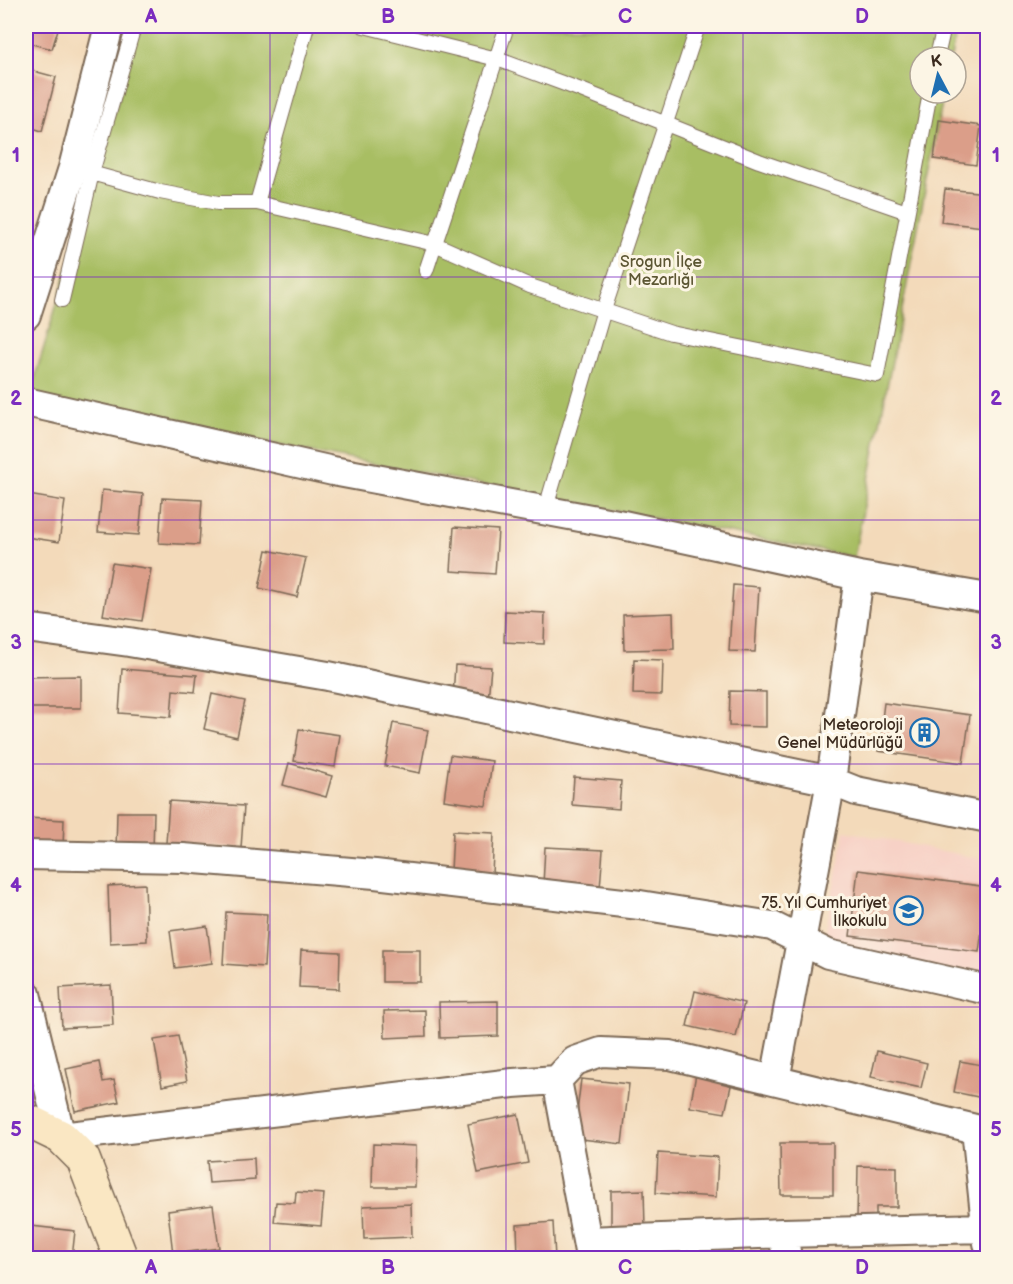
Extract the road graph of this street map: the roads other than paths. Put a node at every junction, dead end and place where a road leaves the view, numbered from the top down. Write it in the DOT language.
graph roads {
  1 [pos="109,26"];
  2 [pos="134,26"];
  3 [pos="307,26"];
  4 [pos="364,26"];
  5 [pos="507,26"];
  6 [pos="698,26"];
  7 [pos="944,26"];
  8 [pos="940,45"];
  9 [pos="496,59"];
  10 [pos="928,105"];
  11 [pos="666,125"];
  12 [pos="82,171"];
  13 [pos="257,203"];
  14 [pos="907,212"];
  15 [pos="435,243"];
  16 [pos="426,272"];
  17 [pos="62,300"];
  18 [pos="604,310"];
  19 [pos="26,315"];
  20 [pos="26,402"];
  21 [pos="545,511"];
  22 [pos="859,576"];
  23 [pos="987,598"];
  24 [pos="26,628"];
  25 [pos="831,781"];
  26 [pos="987,818"];
  27 [pos="26,855"];
  28 [pos="802,942"];
  29 [pos="987,990"];
  30 [pos="26,994"];
  31 [pos="557,1080"];
  32 [pos="775,1080"];
  33 [pos="26,1120"];
  34 [pos="982,1131"];
  35 [pos="61,1137"];
  36 [pos="986,1236"];
  37 [pos="785,1246"];
  38 [pos="589,1250"];
  39 [pos="121,1258"];
  1 -- 12 [label="street"];
  2 -- 12 [label="lane"];
  3 -- 13 [label="lane"];
  4 -- 9 [label="lane"];
  5 -- 9 [label="lane"];
  6 -- 11 [label="lane"];
  7 -- 8 [label="lane"];
  9 -- 11 [label="lane"];
  9 -- 15 [label="lane"];
  10 -- 14 [label="lane"];
  11 -- 14 [label="lane"];
  11 -- 18 [label="lane"];
  12 -- 13 [label="lane"];
  12 -- 17 [label="lane"];
  12 -- 19 [label="street"];
  13 -- 15 [label="lane"];
  14 -- 18 [label="lane"];
  15 -- 16 [label="lane"];
  15 -- 18 [label="lane"];
  18 -- 21 [label="lane"];
  20 -- 21 [label="street"];
  21 -- 22 [label="street"];
  22 -- 23 [label="street"];
  22 -- 25 [label="street"];
  24 -- 25 [label="street"];
  25 -- 26 [label="street"];
  25 -- 28 [label="street"];
  27 -- 28 [label="street"];
  28 -- 29 [label="street"];
  28 -- 32 [label="street"];
  30 -- 35 [label="street"];
  31 -- 32 [label="street"];
  31 -- 35 [label="street"];
  31 -- 38 [label="street"];
  32 -- 34 [label="street"];
  33 -- 35 [label="street"];
  34 -- 36 [label="street"];
  35 -- 39 [label="street"];
  36 -- 37 [label="street"];
  37 -- 38 [label="street"];
}
